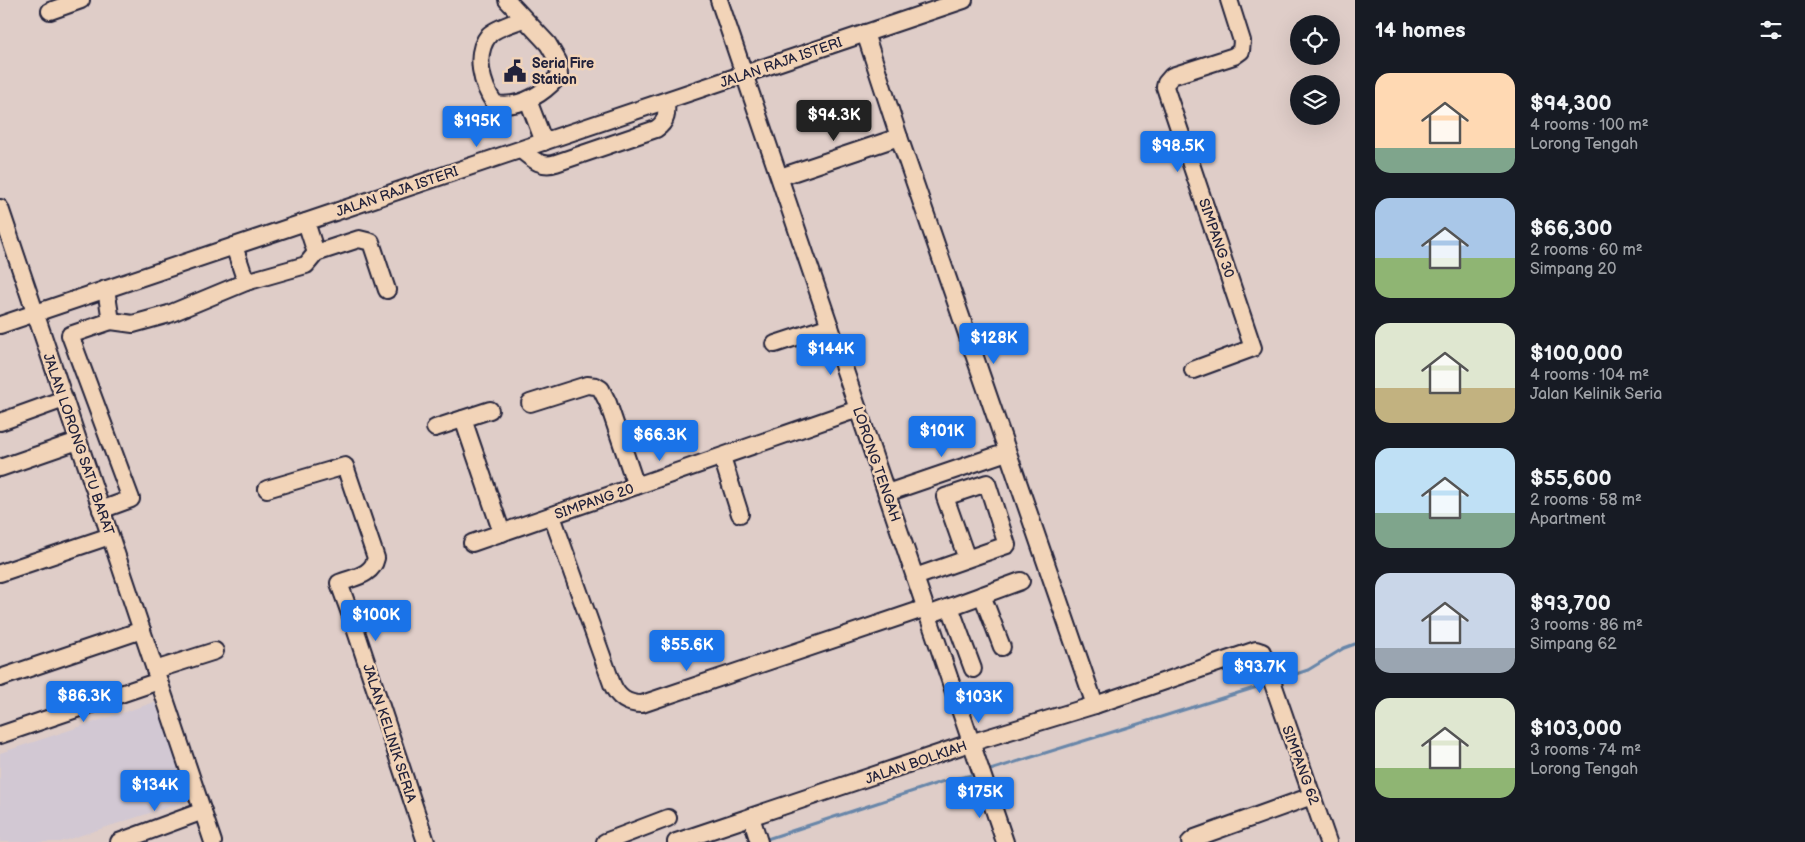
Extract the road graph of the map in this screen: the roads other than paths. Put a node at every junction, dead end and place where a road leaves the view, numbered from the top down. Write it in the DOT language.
graph roads {
  1 [pos="81,0"];
  2 [pos="507,0"];
  3 [pos="719,0"];
  4 [pos="964,0"];
  5 [pos="1229,0"];
  6 [pos="50,11"];
  7 [pos="524,19"];
  8 [pos="866,33"];
  9 [pos="744,74"];
  10 [pos="528,100"];
  11 [pos="666,100"];
  12 [pos="898,137"];
  13 [pos="544,142"];
  14 [pos="521,150"];
  15 [pos="780,177"];
  16 [pos="0,208"];
  17 [pos="306,222"];
  18 [pos="234,246"];
  19 [pos="316,253"];
  20 [pos="246,282"];
  21 [pos="106,289"];
  22 [pos="387,290"];
  23 [pos="35,313"];
  24 [pos="111,321"];
  25 [pos="0,325"];
  26 [pos="830,326"];
  27 [pos="775,344"];
  28 [pos="1193,370"];
  29 [pos="64,399"];
  30 [pos="530,403"];
  31 [pos="490,410"];
  32 [pos="858,410"];
  33 [pos="463,418"];
  34 [pos="0,422"];
  35 [pos="435,428"];
  36 [pos="78,442"];
  37 [pos="1007,452"];
  38 [pos="722,457"];
  39 [pos="0,468"];
  40 [pos="636,486"];
  41 [pos="267,489"];
  42 [pos="887,493"];
  43 [pos="101,510"];
  44 [pos="740,514"];
  45 [pos="552,516"];
  46 [pos="502,533"];
  47 [pos="110,536"];
  48 [pos="472,543"];
  49 [pos="967,559"];
  50 [pos="0,573"];
  51 [pos="915,576"];
  52 [pos="1021,581"];
  53 [pos="982,595"];
  54 [pos="950,607"];
  55 [pos="927,611"];
  56 [pos="142,630"];
  57 [pos="1002,647"];
  58 [pos="215,652"];
  59 [pos="1265,660"];
  60 [pos="973,669"];
  61 [pos="157,675"];
  62 [pos="0,678"];
  63 [pos="1095,705"];
  64 [pos="0,735"];
  65 [pos="970,743"];
  66 [pos="1312,796"];
  67 [pos="202,811"];
  68 [pos="752,817"];
  69 [pos="668,818"];
  70 [pos="645,835"];
  71 [pos="758,839"];
  72 [pos="119,842"];
  73 [pos="213,842"];
  74 [pos="426,842"];
  75 [pos="605,842"];
  76 [pos="676,842"];
  77 [pos="1005,842"];
  78 [pos="1190,842"];
  79 [pos="1328,842"];
  1 -- 6 [label="street"];
  2 -- 7 [label="street"];
  3 -- 9 [label="street, LORONG TENGAH"];
  4 -- 8 [label="street, JALAN RAJA ISTERI"];
  5 -- 28 [label="street, SIMPANG 30"];
  7 -- 10 [label="street"];
  7 -- 10 [label="street"];
  8 -- 9 [label="street, JALAN RAJA ISTERI"];
  8 -- 12 [label="street"];
  9 -- 11 [label="street, JALAN RAJA ISTERI"];
  9 -- 15 [label="street, LORONG TENGAH"];
  10 -- 13 [label="street"];
  11 -- 13 [label="street, JALAN RAJA ISTERI"];
  11 -- 14 [label="street"];
  12 -- 15 [label="street"];
  12 -- 37 [label="street"];
  13 -- 14 [label="street, JALAN RAJA ISTERI"];
  14 -- 17 [label="street, JALAN RAJA ISTERI"];
  15 -- 26 [label="street, LORONG TENGAH"];
  16 -- 23 [label="street, JALAN LORONG SATU BARAT"];
  17 -- 18 [label="street, JALAN RAJA ISTERI"];
  17 -- 19 [label="street"];
  18 -- 20 [label="street"];
  18 -- 21 [label="street, JALAN RAJA ISTERI"];
  19 -- 20 [label="street"];
  19 -- 22 [label="street"];
  20 -- 24 [label="street"];
  21 -- 23 [label="street, JALAN RAJA ISTERI"];
  21 -- 24 [label="street"];
  23 -- 25 [label="street, JALAN RAJA ISTERI"];
  23 -- 29 [label="street, JALAN LORONG SATU BARAT"];
  24 -- 43 [label="street"];
  26 -- 27 [label="street"];
  26 -- 32 [label="street, LORONG TENGAH"];
  29 -- 34 [label="street"];
  29 -- 36 [label="street, JALAN LORONG SATU BARAT"];
  30 -- 40 [label="street"];
  31 -- 33 [label="street"];
  32 -- 38 [label="street, SIMPANG 20"];
  32 -- 42 [label="street, LORONG TENGAH"];
  33 -- 35 [label="street"];
  33 -- 46 [label="street"];
  36 -- 39 [label="street"];
  36 -- 43 [label="street, JALAN LORONG SATU BARAT"];
  37 -- 42 [label="street"];
  37 -- 63 [label="street"];
  38 -- 40 [label="street, SIMPANG 20"];
  38 -- 44 [label="street"];
  40 -- 45 [label="street, SIMPANG 20"];
  41 -- 74 [label="street, JALAN KELINIK SERIA"];
  42 -- 51 [label="street, LORONG TENGAH"];
  43 -- 47 [label="street, JALAN LORONG SATU BARAT"];
  45 -- 46 [label="street, SIMPANG 20"];
  45 -- 55 [label="street"];
  46 -- 48 [label="street, SIMPANG 20"];
  47 -- 50 [label="street"];
  47 -- 56 [label="street, JALAN LORONG SATU BARAT"];
  49 -- 49 [label="street"];
  49 -- 51 [label="street"];
  51 -- 55 [label="street, LORONG TENGAH"];
  52 -- 53 [label="street"];
  53 -- 54 [label="street"];
  53 -- 57 [label="street"];
  54 -- 55 [label="street"];
  54 -- 60 [label="street"];
  55 -- 65 [label="street, LORONG TENGAH"];
  56 -- 61 [label="street, JALAN LORONG SATU BARAT"];
  56 -- 62 [label="street"];
  58 -- 61 [label="street"];
  59 -- 63 [label="street, JALAN BOLKIAH"];
  59 -- 66 [label="street, SIMPANG 62"];
  61 -- 64 [label="street"];
  61 -- 67 [label="street, JALAN LORONG SATU BARAT"];
  63 -- 65 [label="street, JALAN BOLKIAH"];
  65 -- 68 [label="street, JALAN BOLKIAH"];
  65 -- 77 [label="street, LORONG TENGAH"];
  66 -- 78 [label="street"];
  66 -- 79 [label="street, SIMPANG 62"];
  67 -- 72 [label="street"];
  67 -- 73 [label="street, JALAN LORONG SATU BARAT"];
  68 -- 71 [label="street"];
  68 -- 76 [label="street, JALAN BOLKIAH"];
  69 -- 70 [label="street"];
  70 -- 75 [label="street"];
}
